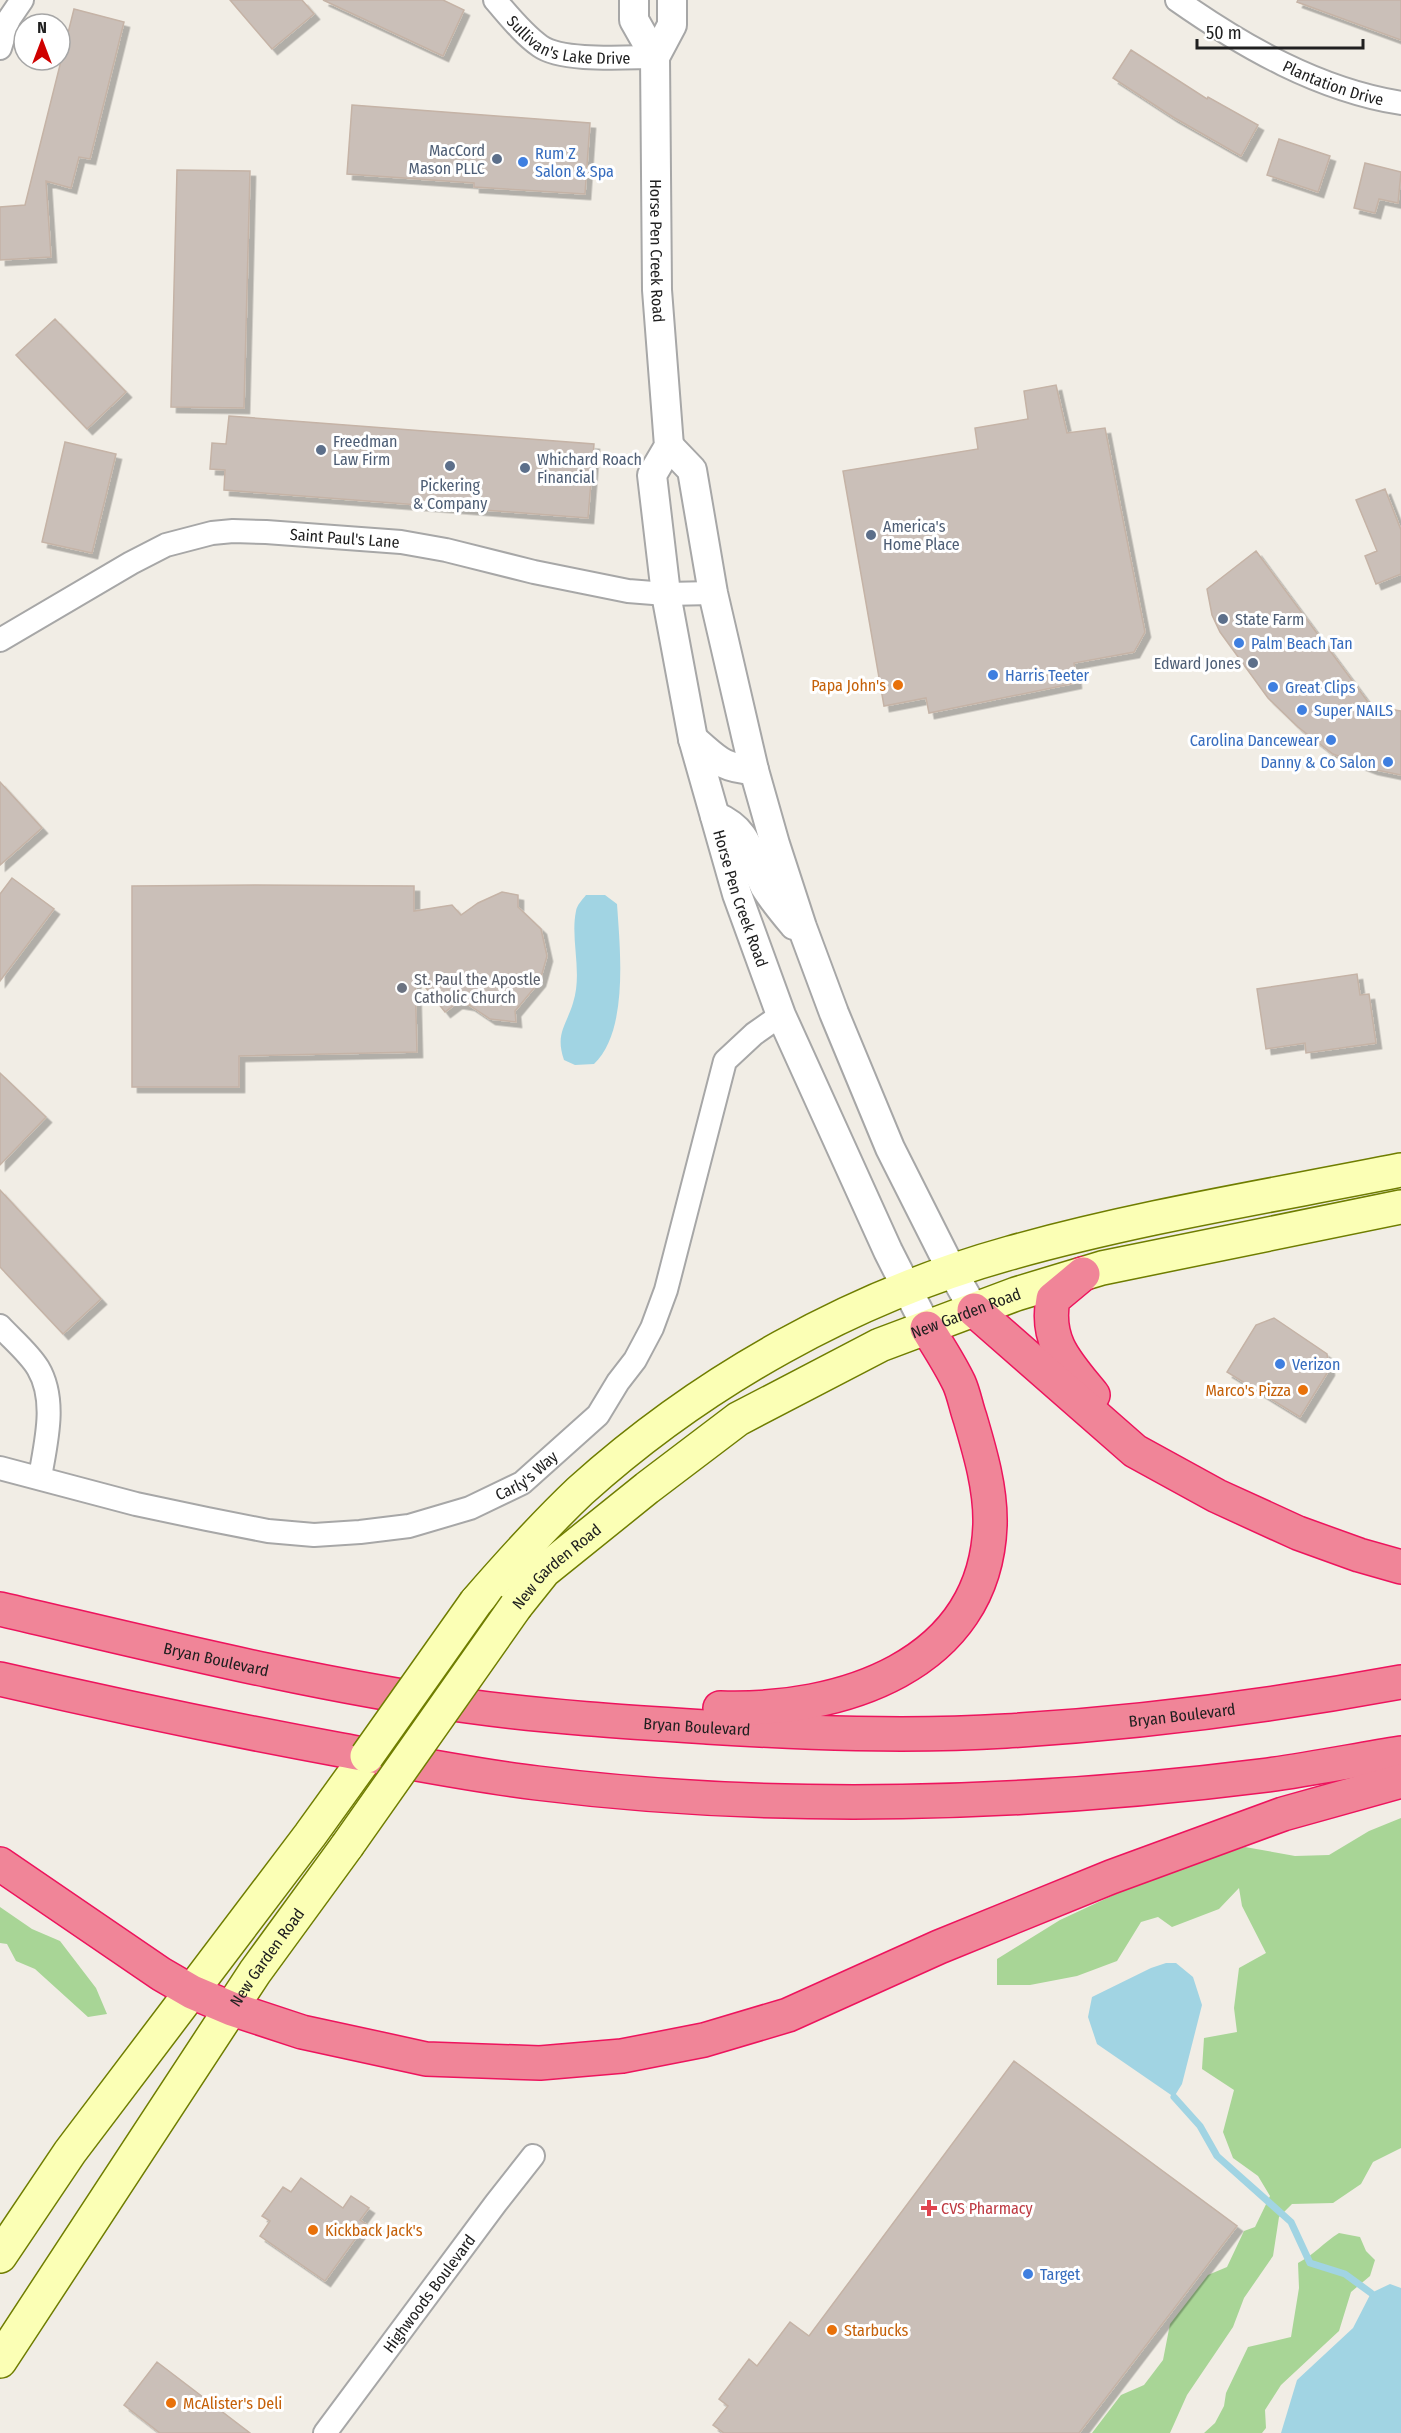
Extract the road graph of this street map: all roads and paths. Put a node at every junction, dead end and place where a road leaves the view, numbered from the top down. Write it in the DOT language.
graph roads {
  1 [pos="22,0"];
  2 [pos="495,0"];
  3 [pos="634,0"];
  4 [pos="672,0"];
  5 [pos="1178,0"];
  6 [pos="4,21"];
  7 [pos="0,48"];
  8 [pos="655,57"];
  9 [pos="1401,103"];
  10 [pos="669,446"];
  11 [pos="713,593"];
  12 [pos="666,594"];
  13 [pos="0,640"];
  14 [pos="693,739"];
  15 [pos="754,770"];
  16 [pos="715,816"];
  17 [pos="810,947"];
  18 [pos="781,1016"];
  19 [pos="1401,1170"];
  20 [pos="1401,1207"];
  21 [pos="952,1271"];
  22 [pos="1083,1274"];
  23 [pos="906,1288"];
  24 [pos="974,1310"];
  25 [pos="0,1326"];
  26 [pos="927,1328"];
  27 [pos="1114,1433"];
  28 [pos="0,1468"];
  29 [pos="40,1477"];
  30 [pos="1401,1567"];
  31 [pos="0,1609"];
  32 [pos="0,1679"];
  33 [pos="1401,1682"];
  34 [pos="467,1706"];
  35 [pos="1401,1753"];
  36 [pos="1401,1781"];
  37 [pos="0,1864"];
  38 [pos="192,1992"];
  39 [pos="232,2009"];
  40 [pos="533,2156"];
  41 [pos="0,2256"];
  42 [pos="0,2361"];
  43 [pos="325,2433"];
  1 -- 6 [label="street"];
  2 -- 8 [label="street, Sullivan's Lake Drive"];
  3 -- 8 [label="street, Horse Pen Creek Road"];
  4 -- 8 [label="street, Horse Pen Creek Road"];
  5 -- 9 [label="street, Plantation Drive"];
  6 -- 7 [label="street"];
  8 -- 10 [label="street, Horse Pen Creek Road"];
  10 -- 11 [label="street"];
  10 -- 12 [label="street, Horse Pen Creek Road"];
  11 -- 12 [label="street, Saint Paul's Lane"];
  11 -- 15 [label="street"];
  12 -- 13 [label="street, Saint Paul's Lane"];
  12 -- 14 [label="street, Horse Pen Creek Road"];
  14 -- 15 [label="street"];
  14 -- 16 [label="street, Horse Pen Creek Road"];
  15 -- 17 [label="street"];
  16 -- 17 [label="street"];
  16 -- 18 [label="street, Horse Pen Creek Road"];
  17 -- 21 [label="street"];
  18 -- 23 [label="street, Horse Pen Creek Road"];
  18 -- 29 [label="street, Carly's Way"];
  19 -- 21 [label="main road"];
  20 -- 22 [label="main road, New Garden Road"];
  21 -- 23 [label="main road"];
  21 -- 24 [label="street"];
  22 -- 24 [label="main road, New Garden Road"];
  22 -- 27 [label="highway"];
  23 -- 26 [label="street, Horse Pen Creek Road"];
  23 -- 38 [label="main road, bridge"];
  24 -- 26 [label="main road, New Garden Road"];
  24 -- 27 [label="highway"];
  25 -- 29 [label="street"];
  26 -- 34 [label="highway"];
  26 -- 39 [label="main road, New Garden Road, bridge"];
  27 -- 30 [label="highway"];
  28 -- 29 [label="street, Carly's Way"];
  31 -- 34 [label="highway, Bryan Boulevard"];
  32 -- 35 [label="highway"];
  33 -- 34 [label="highway, Bryan Boulevard"];
  36 -- 39 [label="highway"];
  37 -- 38 [label="highway"];
  38 -- 39 [label="highway"];
  38 -- 41 [label="main road"];
  39 -- 42 [label="main road, New Garden Road"];
  40 -- 43 [label="street, Highwoods Boulevard"];
}
